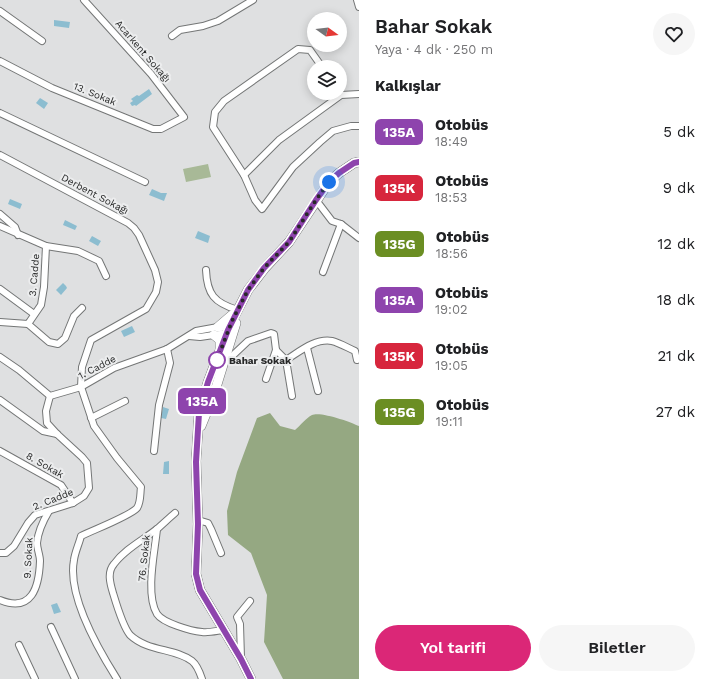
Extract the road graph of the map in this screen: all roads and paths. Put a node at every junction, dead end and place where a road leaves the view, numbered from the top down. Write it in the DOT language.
graph roads {
  1 [pos="84,0"];
  2 [pos="253,0"];
  3 [pos="357,0"];
  4 [pos="359,7"];
  5 [pos="0,11"];
  6 [pos="172,36"];
  7 [pos="42,41"];
  8 [pos="317,60"];
  9 [pos="0,61"];
  10 [pos="347,94"];
  11 [pos="359,94"];
  12 [pos="333,100"];
  13 [pos="0,113"];
  14 [pos="184,118"];
  15 [pos="359,126"];
  16 [pos="0,155"];
  17 [pos="359,162"];
  18 [pos="244,175"];
  19 [pos="145,182"];
  20 [pos="316,200"];
  21 [pos="0,214"];
  22 [pos="341,224"];
  23 [pos="0,226"];
  24 [pos="18,235"];
  25 [pos="359,238"];
  26 [pos="46,246"];
  27 [pos="206,270"];
  28 [pos="323,272"];
  29 [pos="106,276"];
  30 [pos="0,289"];
  31 [pos="82,308"];
  32 [pos="238,310"];
  33 [pos="34,314"];
  34 [pos="0,322"];
  35 [pos="28,324"];
  36 [pos="216,331"];
  37 [pos="230,331"];
  38 [pos="307,348"];
  39 [pos="167,349"];
  40 [pos="220,350"];
  41 [pos="276,350"];
  42 [pos="0,357"];
  43 [pos="226,359"];
  44 [pos="286,360"];
  45 [pos="356,360"];
  46 [pos="266,379"];
  47 [pos="219,380"];
  48 [pos="81,387"];
  49 [pos="318,391"];
  50 [pos="50,396"];
  51 [pos="292,396"];
  52 [pos="0,400"];
  53 [pos="125,401"];
  54 [pos="91,418"];
  55 [pos="198,431"];
  56 [pos="57,434"];
  57 [pos="0,451"];
  58 [pos="154,451"];
  59 [pos="73,503"];
  60 [pos="48,511"];
  61 [pos="175,513"];
  62 [pos="198,520"];
  63 [pos="157,529"];
  64 [pos="0,553"];
  65 [pos="220,553"];
  66 [pos="0,600"];
  67 [pos="250,601"];
  68 [pos="50,627"];
  69 [pos="223,630"];
  70 [pos="19,645"];
  71 [pos="241,659"];
  72 [pos="35,679"];
  73 [pos="75,679"];
  74 [pos="117,679"];
  75 [pos="202,679"];
  76 [pos="251,679"];
  1 -- 14 [label="street, Acarkent Sokağı"];
  2 -- 6 [label="street"];
  3 -- 4 [label="street"];
  5 -- 7 [label="street"];
  8 -- 18 [label="street"];
  9 -- 14 [label="street, 13. Sokak"];
  10 -- 11 [label="street"];
  12 -- 18 [label="street"];
  13 -- 19 [label="street"];
  15 -- 18 [label="street"];
  16 -- 48 [label="street, Derbent Sokağı"];
  17 -- 20 [label="main road"];
  20 -- 22 [label="street"];
  20 -- 32 [label="main road"];
  21 -- 24 [label="street"];
  22 -- 25 [label="street"];
  22 -- 28 [label="street"];
  23 -- 24 [label="street, 3. Cadde"];
  24 -- 26 [label="street, 3. Cadde"];
  26 -- 29 [label="street"];
  26 -- 33 [label="street, 3. Cadde"];
  27 -- 32 [label="street"];
  30 -- 33 [label="street"];
  31 -- 35 [label="street"];
  32 -- 36 [label="main road"];
  32 -- 37 [label="main road"];
  33 -- 35 [label="street, 3. Cadde"];
  34 -- 35 [label="street"];
  36 -- 37 [label="street"];
  36 -- 39 [label="street, 1. Cadde"];
  36 -- 40 [label="main road"];
  37 -- 40 [label="main road"];
  37 -- 43 [label="main road"];
  37 -- 47 [label="main road"];
  38 -- 44 [label="street"];
  38 -- 45 [label="street"];
  38 -- 49 [label="street"];
  39 -- 48 [label="street, 1. Cadde"];
  39 -- 58 [label="street"];
  40 -- 55 [label="main road"];
  41 -- 43 [label="street"];
  41 -- 44 [label="street"];
  41 -- 46 [label="street"];
  42 -- 50 [label="street"];
  43 -- 47 [label="main road"];
  44 -- 51 [label="street"];
  47 -- 55 [label="main road"];
  48 -- 50 [label="street, 1. Cadde"];
  48 -- 54 [label="street, Derbent Sokağı"];
  50 -- 56 [label="street, 2. Cadde"];
  52 -- 56 [label="street"];
  53 -- 54 [label="street"];
  54 -- 74 [label="street, Derbent Sokağı"];
  55 -- 62 [label="main road"];
  56 -- 59 [label="street, 2. Cadde"];
  57 -- 59 [label="street, 8. Sokak"];
  59 -- 60 [label="street, 2. Cadde"];
  60 -- 64 [label="street, 2. Cadde"];
  60 -- 66 [label="street, 9. Sokak"];
  61 -- 63 [label="street, 76. Sokak"];
  62 -- 65 [label="street"];
  62 -- 69 [label="main road"];
  63 -- 69 [label="street, 76. Sokak"];
  63 -- 75 [label="street, 76. Sokak"];
  67 -- 71 [label="street"];
  68 -- 73 [label="street"];
  69 -- 71 [label="main road"];
  70 -- 72 [label="street"];
  71 -- 76 [label="main road"];
}
